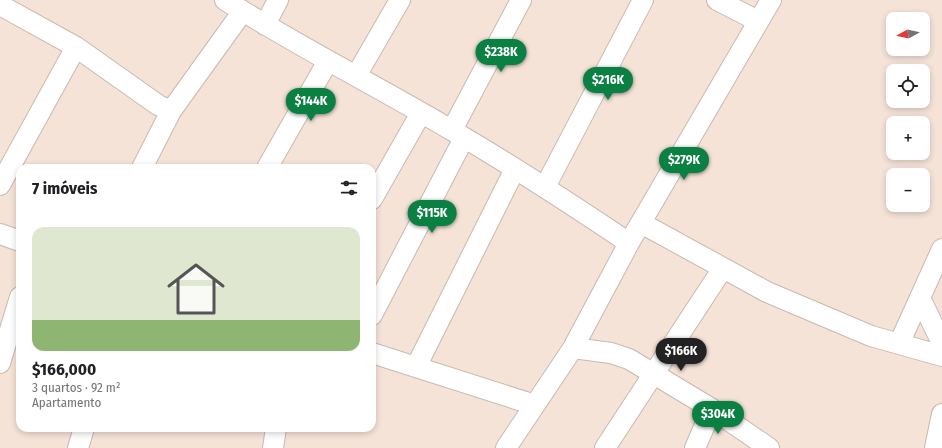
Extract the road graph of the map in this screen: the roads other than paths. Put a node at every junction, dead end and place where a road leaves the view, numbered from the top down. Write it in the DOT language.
graph roads {
  1 [pos="225,0"];
  2 [pos="278,0"];
  3 [pos="400,0"];
  4 [pos="522,0"];
  5 [pos="643,0"];
  6 [pos="717,0"];
  7 [pos="771,0"];
  8 [pos="0,5"];
  9 [pos="243,11"];
  10 [pos="758,21"];
  11 [pos="265,25"];
  12 [pos="76,47"];
  13 [pos="328,61"];
  14 [pos="356,76"];
  15 [pos="171,111"];
  16 [pos="421,113"];
  17 [pos="458,134"];
  18 [pos="144,164"];
  19 [pos="268,164"];
  20 [pos="515,169"];
  21 [pos="0,185"];
  22 [pos="545,187"];
  23 [pos="376,192"];
  24 [pos="641,223"];
  25 [pos="0,234"];
  26 [pos="16,240"];
  27 [pos="629,243"];
  28 [pos="942,249"];
  29 [pos="723,268"];
  30 [pos="920,298"];
  31 [pos="376,307"];
  32 [pos="16,310"];
  33 [pos="942,343"];
  34 [pos="899,344"];
  35 [pos="573,348"];
  36 [pos="376,354"];
  37 [pos="942,356"];
  38 [pos="0,363"];
  39 [pos="416,367"];
  40 [pos="653,374"];
  41 [pos="535,405"];
  42 [pos="712,409"];
  43 [pos="942,414"];
  44 [pos="83,432"];
  45 [pos="275,432"];
  46 [pos="78,448"];
  47 [pos="273,448"];
  48 [pos="506,448"];
  49 [pos="605,448"];
  50 [pos="695,448"];
  51 [pos="769,448"];
  52 [pos="935,448"];
  1 -- 9 [label="street"];
  2 -- 11 [label="street"];
  3 -- 14 [label="street"];
  4 -- 17 [label="street"];
  5 -- 22 [label="street"];
  6 -- 10 [label="street"];
  7 -- 10 [label="street"];
  8 -- 12 [label="street"];
  9 -- 11 [label="street"];
  9 -- 15 [label="street"];
  10 -- 24 [label="street"];
  11 -- 13 [label="street"];
  12 -- 15 [label="street"];
  12 -- 21 [label="street"];
  13 -- 14 [label="street"];
  13 -- 19 [label="street"];
  14 -- 16 [label="street"];
  15 -- 18 [label="street"];
  16 -- 17 [label="street"];
  16 -- 23 [label="street"];
  17 -- 20 [label="street"];
  17 -- 31 [label="street"];
  20 -- 22 [label="street"];
  20 -- 39 [label="street"];
  22 -- 27 [label="street"];
  24 -- 27 [label="street"];
  24 -- 29 [label="street"];
  25 -- 26 [label="street"];
  27 -- 35 [label="street"];
  28 -- 30 [label="street"];
  29 -- 34 [label="street"];
  29 -- 40 [label="street"];
  30 -- 33 [label="street"];
  30 -- 34 [label="street"];
  32 -- 38 [label="street"];
  34 -- 37 [label="street"];
  35 -- 40 [label="street"];
  35 -- 41 [label="street"];
  36 -- 39 [label="street"];
  39 -- 41 [label="street"];
  40 -- 42 [label="street"];
  40 -- 49 [label="street"];
  41 -- 48 [label="street"];
  42 -- 50 [label="street"];
  42 -- 51 [label="street"];
  43 -- 52 [label="street"];
  44 -- 46 [label="street"];
  45 -- 47 [label="street"];
}
